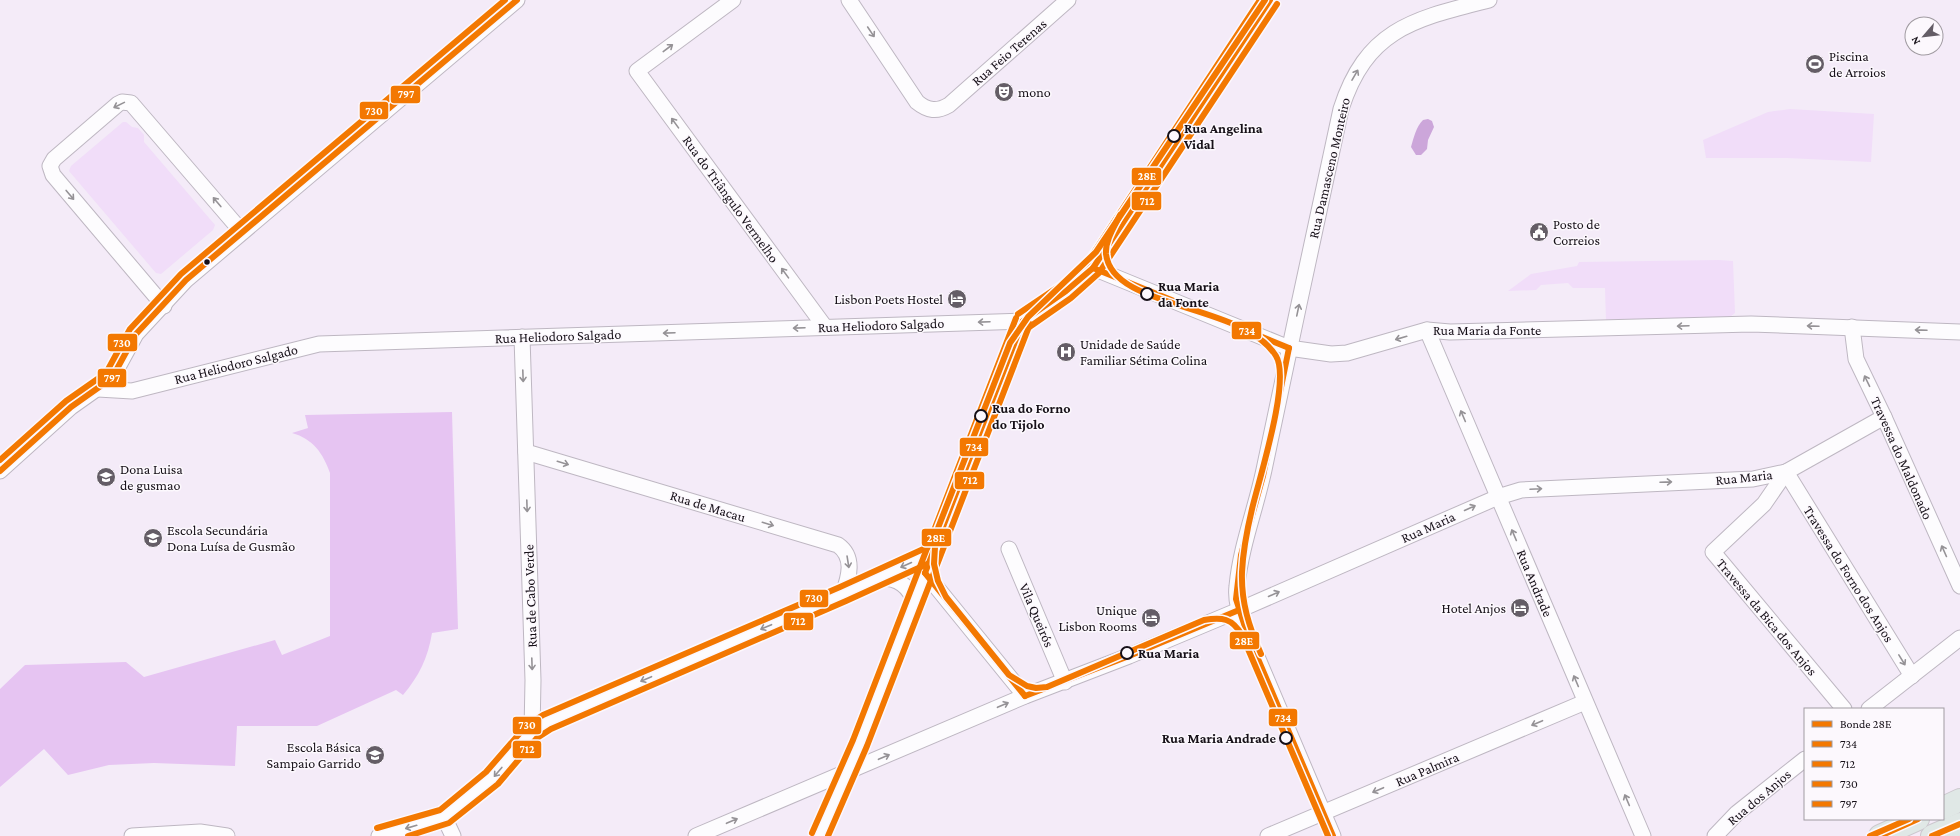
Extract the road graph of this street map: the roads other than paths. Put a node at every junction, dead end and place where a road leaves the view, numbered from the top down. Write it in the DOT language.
graph roads {
  1 [pos="517,0"];
  2 [pos="733,0"];
  3 [pos="1068,0"];
  4 [pos="1270,0"];
  5 [pos="1489,0"];
  6 [pos="851,1"];
  7 [pos="242,232"];
  8 [pos="1093,268"];
  9 [pos="164,306"];
  10 [pos="1023,321"];
  11 [pos="825,327"];
  12 [pos="1852,327"];
  13 [pos="1427,330"];
  14 [pos="1960,332"];
  15 [pos="522,337"];
  16 [pos="1289,348"];
  17 [pos="98,389"];
  18 [pos="1884,417"];
  19 [pos="526,452"];
  20 [pos="0,471"];
  21 [pos="1786,472"];
  22 [pos="1498,497"];
  23 [pos="1009,549"];
  24 [pos="933,553"];
  25 [pos="925,573"];
  26 [pos="878,578"];
  27 [pos="1960,586"];
  28 [pos="844,594"];
  29 [pos="914,602"];
  30 [pos="1239,610"];
  31 [pos="1960,638"];
  32 [pos="1912,676"];
  33 [pos="1065,682"];
  34 [pos="1025,696"];
  35 [pos="1586,702"];
  36 [pos="1843,708"];
  37 [pos="1870,708"];
  38 [pos="532,732"];
  39 [pos="1804,760"];
  40 [pos="848,772"];
  41 [pos="1960,800"];
  42 [pos="1944,808"];
  43 [pos="1323,813"];
  44 [pos="444,817"];
  45 [pos="1916,820"];
  46 [pos="1960,824"];
  47 [pos="132,836"];
  48 [pos="227,836"];
  49 [pos="379,836"];
  50 [pos="453,836"];
  51 [pos="696,836"];
  52 [pos="819,836"];
  53 [pos="1268,836"];
  54 [pos="1333,836"];
  55 [pos="1642,836"];
  56 [pos="1715,836"];
  57 [pos="1880,836"];
  58 [pos="1932,836"];
  1 -- 7 [label="street"];
  11 -- 2 [label="street, Rua do Triângulo Vermelho, one-way"];
  6 -- 3 [label="street, Rua Feio Terenas, one-way"];
  4 -- 8 [label="street"];
  16 -- 5 [label="street, Rua Damasceno Monteiro, one-way"];
  7 -- 9 [label="street"];
  7 -- 9 [label="street, one-way"];
  8 -- 10 [label="street"];
  8 -- 16 [label="street, Rua Maria da Fonte"];
  9 -- 17 [label="street"];
  10 -- 11 [label="street, Rua Heliodoro Salgado, one-way"];
  10 -- 24 [label="street"];
  11 -- 15 [label="street, Rua Heliodoro Salgado, one-way"];
  12 -- 13 [label="street, Rua Maria da Fonte, one-way"];
  14 -- 12 [label="street, Rua Maria da Fonte, one-way"];
  18 -- 12 [label="street, Travessa do Maldonado, one-way"];
  13 -- 16 [label="street, Rua Maria da Fonte, one-way"];
  22 -- 13 [label="street, Rua Andrade, one-way"];
  15 -- 17 [label="street, Rua Heliodoro Salgado"];
  15 -- 19 [label="street, Rua de Cabo Verde, one-way"];
  16 -- 30 [label="street"];
  17 -- 20 [label="street"];
  18 -- 21 [label="street"];
  27 -- 18 [label="street, Travessa do Maldonado, one-way"];
  19 -- 28 [label="street, Rua de Macau, one-way"];
  19 -- 38 [label="street, Rua de Cabo Verde, one-way"];
  22 -- 21 [label="street, Rua Maria, one-way"];
  21 -- 32 [label="street, Travessa do Forno dos Anjos, one-way"];
  21 -- 36 [label="street, Travessa da Bica dos Anjos"];
  30 -- 22 [label="street, Rua Maria, one-way"];
  35 -- 22 [label="street, Rua Andrade, one-way"];
  23 -- 33 [label="street, Vila Queirós"];
  24 -- 25 [label="street"];
  24 -- 26 [label="street, one-way"];
  25 -- 29 [label="street"];
  25 -- 34 [label="street"];
  26 -- 28 [label="street"];
  26 -- 29 [label="street"];
  28 -- 38 [label="street, one-way"];
  29 -- 40 [label="street"];
  30 -- 33 [label="street, Rua Maria"];
  30 -- 43 [label="street"];
  31 -- 32 [label="street"];
  32 -- 37 [label="street"];
  33 -- 34 [label="street, Rua Maria"];
  40 -- 34 [label="street, Rua Maria, one-way"];
  35 -- 43 [label="street, Rua Palmira, one-way"];
  55 -- 35 [label="street, Rua Andrade, one-way"];
  38 -- 44 [label="street, one-way"];
  39 -- 56 [label="street, Rua dos Anjos"];
  51 -- 40 [label="street, Rua Maria, one-way"];
  40 -- 52 [label="street"];
  41 -- 42 [label="main road"];
  43 -- 53 [label="street, Rua Palmira"];
  43 -- 54 [label="street"];
  44 -- 49 [label="street, one-way"];
  44 -- 50 [label="street"];
  45 -- 57 [label="main road"];
  46 -- 58 [label="main road"];
  47 -- 48 [label="street"];
}
